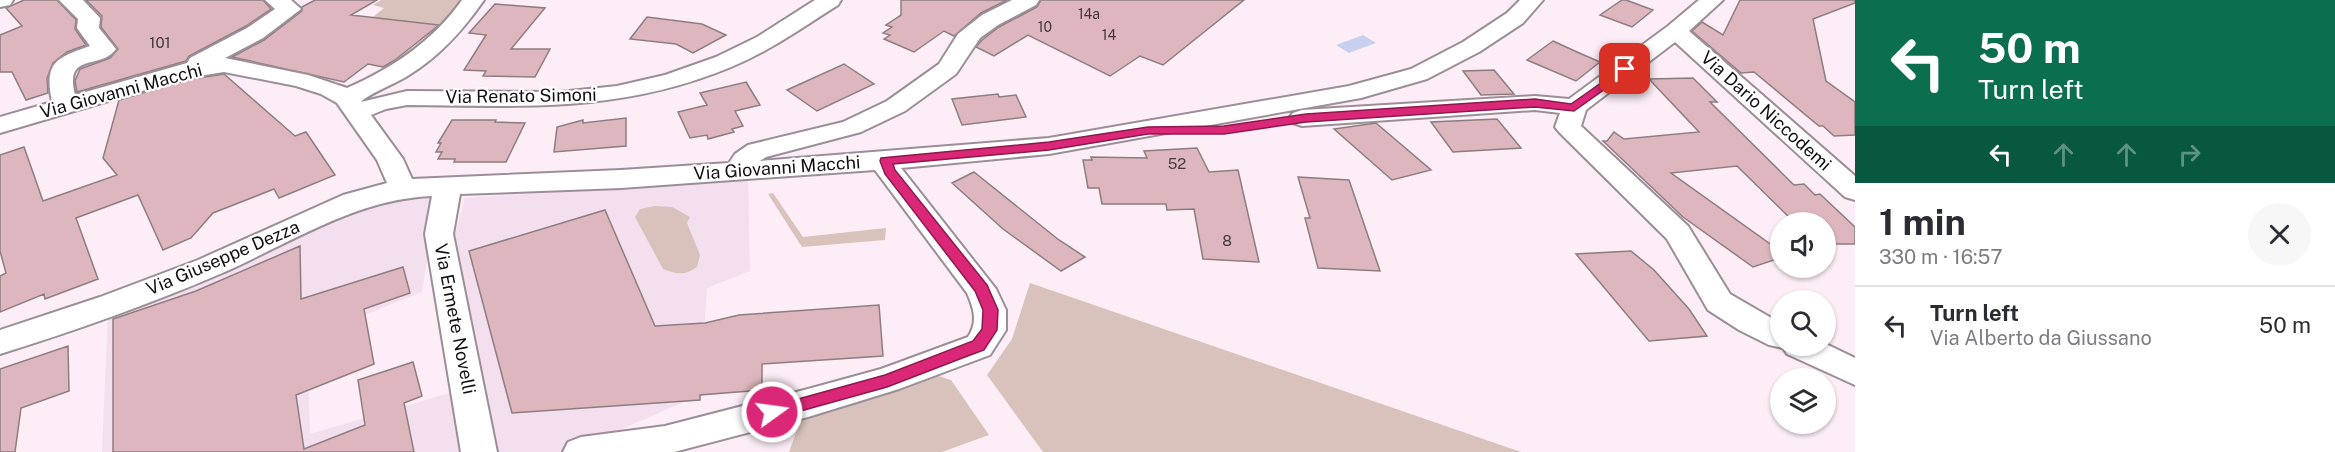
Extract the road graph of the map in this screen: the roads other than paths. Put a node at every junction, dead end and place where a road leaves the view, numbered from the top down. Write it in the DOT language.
graph roads {
  1 [pos="70,0"];
  2 [pos="276,0"];
  3 [pos="473,0"];
  4 [pos="830,0"];
  5 [pos="1028,0"];
  6 [pos="1712,0"];
  7 [pos="1522,6"];
  8 [pos="1676,31"];
  9 [pos="183,71"];
  10 [pos="378,83"];
  11 [pos="407,98"];
  12 [pos="65,105"];
  13 [pos="352,105"];
  14 [pos="1574,107"];
  15 [pos="0,125"];
  16 [pos="1148,130"];
  17 [pos="886,161"];
  18 [pos="736,171"];
  19 [pos="448,186"];
  20 [pos="404,188"];
  21 [pos="1855,190"];
  22 [pos="1770,332"];
  23 [pos="0,342"];
  24 [pos="1821,356"];
  25 [pos="1855,372"];
  26 [pos="479,452"];
  27 [pos="581,452"];
  1 -- 12 [label="street"];
  2 -- 9 [label="street"];
  3 -- 10 [label="street"];
  4 -- 11 [label="street, Via Renato Simoni"];
  5 -- 18 [label="street"];
  6 -- 8 [label="street"];
  7 -- 16 [label="street, Via Giovanni Macchi"];
  8 -- 14 [label="street"];
  8 -- 21 [label="street, Via Dario Niccodemi"];
  9 -- 12 [label="street, Via Giovanni Macchi"];
  9 -- 13 [label="street, Via Giovanni Macchi"];
  10 -- 11 [label="street, Via Renato Simoni"];
  10 -- 13 [label="street"];
  11 -- 13 [label="street, Via Renato Simoni"];
  12 -- 15 [label="street, Via Giovanni Macchi"];
  13 -- 20 [label="street"];
  14 -- 16 [label="street"];
  14 -- 22 [label="street"];
  16 -- 17 [label="street, Via Giovanni Macchi"];
  17 -- 18 [label="street, Via Giovanni Macchi"];
  17 -- 27 [label="street"];
  18 -- 19 [label="street, Via Giovanni Macchi"];
  19 -- 20 [label="street, Via Giuseppe Dezza"];
  19 -- 26 [label="street, Via Ermete Novelli"];
  20 -- 23 [label="street, Via Giuseppe Dezza"];
  24 -- 25 [label="street"];
}
